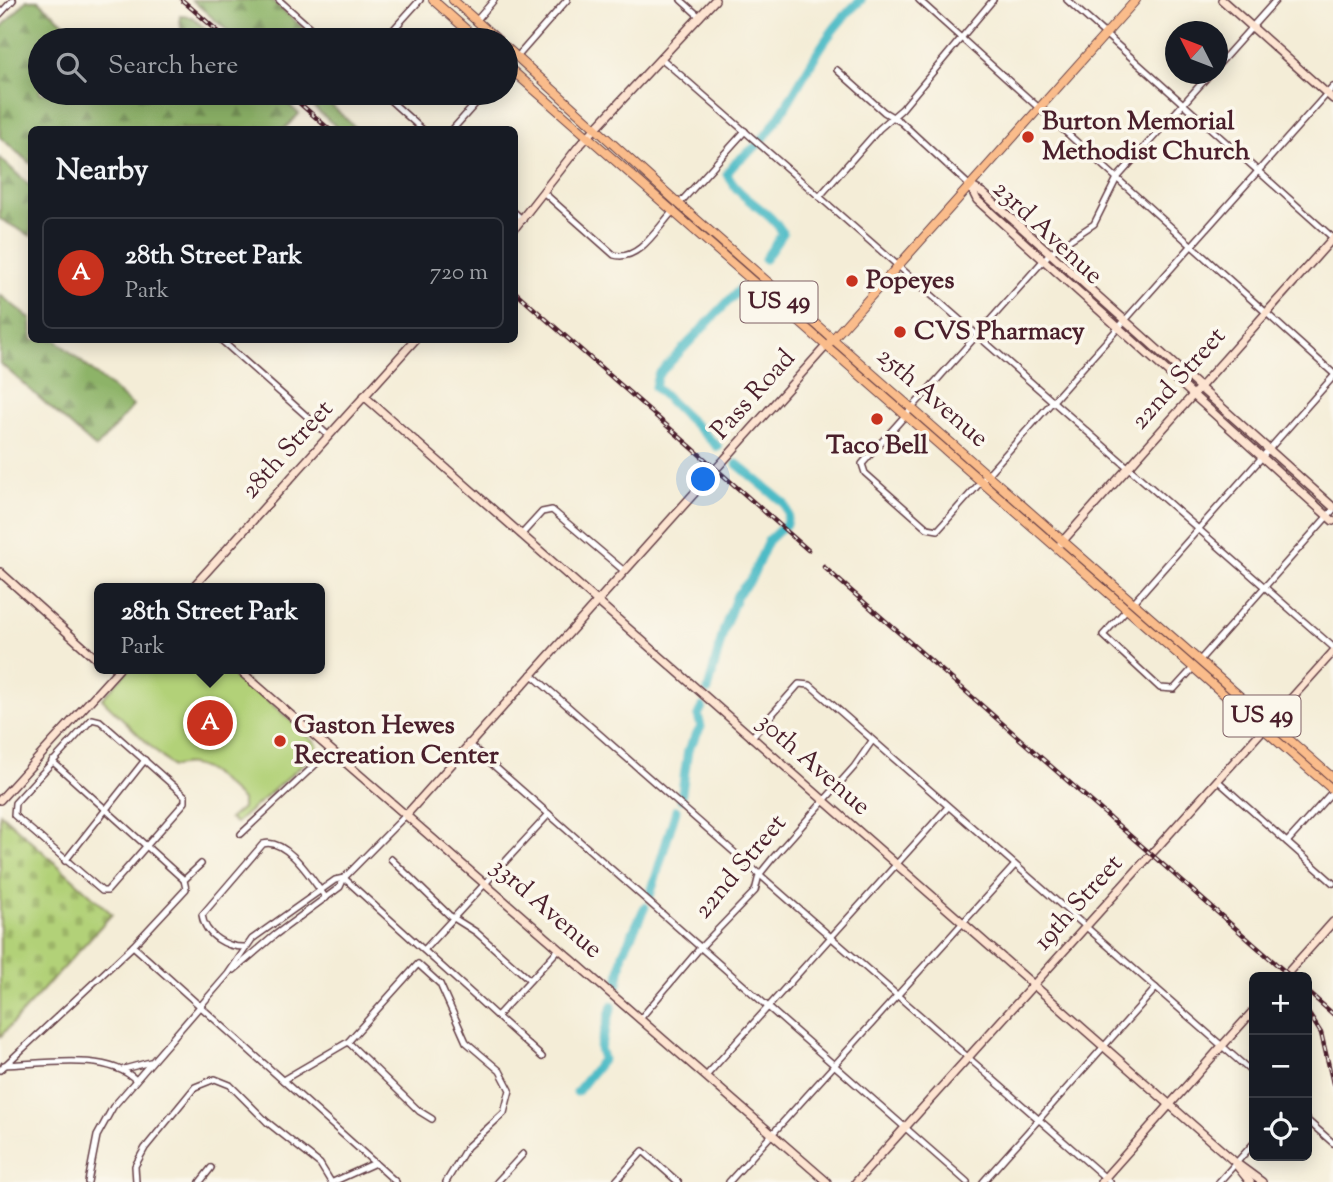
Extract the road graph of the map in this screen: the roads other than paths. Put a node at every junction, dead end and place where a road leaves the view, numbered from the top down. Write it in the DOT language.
graph roads {
  1 [pos="13,0"];
  2 [pos="279,0"];
  3 [pos="420,0"];
  4 [pos="433,0"];
  5 [pos="453,0"];
  6 [pos="494,0"];
  7 [pos="567,0"];
  8 [pos="681,0"];
  9 [pos="715,0"];
  10 [pos="919,0"];
  11 [pos="993,0"];
  12 [pos="1067,0"];
  13 [pos="1136,0"];
  14 [pos="1222,0"];
  15 [pos="1276,0"];
  16 [pos="0,14"];
  17 [pos="700,18"];
  18 [pos="477,20"];
  19 [pos="1252,27"];
  20 [pos="310,28"];
  21 [pos="395,28"];
  22 [pos="464,28"];
  23 [pos="485,28"];
  24 [pos="1106,34"];
  25 [pos="960,37"];
  26 [pos="1228,53"];
  27 [pos="518,56"];
  28 [pos="518,58"];
  29 [pos="661,58"];
  30 [pos="837,70"];
  31 [pos="518,76"];
  32 [pos="1201,84"];
  33 [pos="1331,93"];
  34 [pos="1183,104"];
  35 [pos="395,105"];
  36 [pos="474,105"];
  37 [pos="1040,108"];
  38 [pos="893,117"];
  39 [pos="419,126"];
  40 [pos="456,126"];
  41 [pos="592,133"];
  42 [pos="748,133"];
  43 [pos="1258,171"];
  44 [pos="1117,178"];
  45 [pos="970,186"];
  46 [pos="543,192"];
  47 [pos="819,197"];
  48 [pos="677,207"];
  49 [pos="518,216"];
  50 [pos="523,220"];
  51 [pos="518,225"];
  52 [pos="1333,238"];
  53 [pos="1192,246"];
  54 [pos="1050,253"];
  55 [pos="1044,260"];
  56 [pos="898,267"];
  57 [pos="1266,313"];
  58 [pos="1125,320"];
  59 [pos="1119,327"];
  60 [pos="977,335"];
  61 [pos="830,342"];
  62 [pos="224,343"];
  63 [pos="412,343"];
  64 [pos="1333,375"];
  65 [pos="1200,388"];
  66 [pos="1194,395"];
  67 [pos="364,396"];
  68 [pos="1054,401"];
  69 [pos="909,412"];
  70 [pos="329,436"];
  71 [pos="1268,449"];
  72 [pos="1262,456"];
  73 [pos="1129,467"];
  74 [pos="984,478"];
  75 [pos="1332,513"];
  76 [pos="1198,529"];
  77 [pos="521,535"];
  78 [pos="1060,544"];
  79 [pos="623,570"];
  80 [pos="0,572"];
  81 [pos="197,583"];
  82 [pos="1265,587"];
  83 [pos="596,600"];
  84 [pos="1130,606"];
  85 [pos="1333,649"];
  86 [pos="94,657"];
  87 [pos="1197,664"];
  88 [pos="111,674"];
  89 [pos="244,674"];
  90 [pos="530,674"];
  91 [pos="1267,726"];
  92 [pos="751,738"];
  93 [pos="872,741"];
  94 [pos="468,743"];
  95 [pos="330,751"];
  96 [pos="145,760"];
  97 [pos="52,761"];
  98 [pos="1333,778"];
  99 [pos="1218,780"];
  100 [pos="1333,790"];
  101 [pos="0,800"];
  102 [pos="824,802"];
  103 [pos="948,807"];
  104 [pos="107,809"];
  105 [pos="407,814"];
  106 [pos="549,814"];
  107 [pos="241,834"];
  108 [pos="1287,842"];
  109 [pos="147,846"];
  110 [pos="391,859"];
  111 [pos="65,861"];
  112 [pos="201,864"];
  113 [pos="1015,865"];
  114 [pos="896,866"];
  115 [pos="759,875"];
  116 [pos="344,878"];
  117 [pos="184,880"];
  118 [pos="1333,883"];
  119 [pos="484,884"];
  120 [pos="321,890"];
  121 [pos="326,898"];
  122 [pos="283,916"];
  123 [pos="454,918"];
  124 [pos="1333,922"];
  125 [pos="962,924"];
  126 [pos="289,925"];
  127 [pos="1086,927"];
  128 [pos="831,938"];
  129 [pos="134,946"];
  130 [pos="246,947"];
  131 [pos="700,948"];
  132 [pos="559,949"];
  133 [pos="424,950"];
  134 [pos="792,967"];
  135 [pos="1288,972"];
  136 [pos="799,973"];
  137 [pos="228,974"];
  138 [pos="530,980"];
  139 [pos="1033,985"];
  140 [pos="1156,988"];
  141 [pos="897,996"];
  142 [pos="200,1007"];
  143 [pos="768,1008"];
  144 [pos="497,1016"];
  145 [pos="1249,1016"];
  146 [pos="640,1019"];
  147 [pos="348,1042"];
  148 [pos="1103,1046"];
  149 [pos="1222,1046"];
  150 [pos="542,1057"];
  151 [pos="969,1058"];
  152 [pos="153,1060"];
  153 [pos="835,1065"];
  154 [pos="2,1068"];
  155 [pos="124,1069"];
  156 [pos="1249,1070"];
  157 [pos="706,1076"];
  158 [pos="136,1080"];
  159 [pos="283,1080"];
  160 [pos="1170,1104"];
  161 [pos="432,1119"];
  162 [pos="1038,1120"];
  163 [pos="1312,1124"];
  164 [pos="905,1128"];
  165 [pos="772,1135"];
  166 [pos="1333,1143"];
  167 [pos="1249,1149"];
  168 [pos="523,1154"];
  169 [pos="375,1163"];
  170 [pos="1236,1163"];
  171 [pos="211,1168"];
  172 [pos="88,1180"];
  173 [pos="1106,1181"];
  174 [pos="136,1182"];
  175 [pos="200,1182"];
  176 [pos="332,1182"];
  177 [pos="396,1182"];
  178 [pos="446,1182"];
  179 [pos="497,1182"];
  180 [pos="615,1182"];
  181 [pos="678,1182"];
  182 [pos="729,1182"];
  183 [pos="827,1182"];
  184 [pos="856,1182"];
  185 [pos="967,1182"];
  186 [pos="983,1182"];
  187 [pos="1219,1182"];
  188 [pos="1251,1182"];
  189 [pos="1262,1182"];
  1 -- 16 [label="street"];
  2 -- 20 [label="street"];
  3 -- 21 [label="street"];
  4 -- 22 [label="main road"];
  5 -- 18 [label="main road"];
  6 -- 18 [label="street"];
  7 -- 27 [label="street"];
  8 -- 17 [label="street"];
  9 -- 17 [label="street"];
  10 -- 25 [label="street"];
  11 -- 25 [label="street"];
  12 -- 24 [label="street"];
  13 -- 24 [label="main road, Pass Road"];
  14 -- 19 [label="street"];
  15 -- 19 [label="street"];
  17 -- 29 [label="street"];
  18 -- 23 [label="main road"];
  19 -- 26 [label="street"];
  19 -- 33 [label="street"];
  24 -- 34 [label="street"];
  24 -- 37 [label="main road, Pass Road"];
  25 -- 37 [label="street"];
  25 -- 38 [label="street"];
  28 -- 41 [label="main road, 25th Avenue / US 49"];
  29 -- 41 [label="street"];
  29 -- 42 [label="street"];
  30 -- 38 [label="street"];
  31 -- 41 [label="main road, 25th Avenue / US 49"];
  32 -- 34 [label="street"];
  33 -- 43 [label="street"];
  34 -- 43 [label="street"];
  34 -- 44 [label="street"];
  35 -- 39 [label="street"];
  36 -- 40 [label="street"];
  37 -- 44 [label="street"];
  37 -- 45 [label="main road, Pass Road"];
  38 -- 45 [label="street"];
  38 -- 47 [label="street"];
  41 -- 46 [label="street"];
  41 -- 48 [label="main road, 25th Avenue / US 49"];
  42 -- 47 [label="street"];
  42 -- 48 [label="street"];
  43 -- 52 [label="street"];
  43 -- 53 [label="street"];
  44 -- 53 [label="street"];
  44 -- 54 [label="street"];
  45 -- 54 [label="street, 23rd Avenue"];
  45 -- 55 [label="street, 23rd Avenue"];
  45 -- 56 [label="main road, Pass Road"];
  46 -- 48 [label="street"];
  46 -- 50 [label="street"];
  47 -- 56 [label="street"];
  48 -- 61 [label="main road, 25th Avenue / US 49"];
  49 -- 50 [label="street"];
  50 -- 51 [label="street"];
  52 -- 57 [label="street, 22nd Street"];
  53 -- 57 [label="street"];
  53 -- 58 [label="street"];
  54 -- 55 [label="street"];
  54 -- 58 [label="street, 23rd Avenue"];
  55 -- 59 [label="street, 23rd Avenue"];
  55 -- 60 [label="street"];
  56 -- 60 [label="street"];
  56 -- 61 [label="main road, Pass Road"];
  57 -- 64 [label="street"];
  57 -- 65 [label="street, 22nd Street"];
  58 -- 59 [label="street"];
  58 -- 65 [label="street, 23rd Avenue"];
  59 -- 66 [label="street, 23rd Avenue"];
  59 -- 68 [label="street"];
  60 -- 68 [label="street"];
  60 -- 69 [label="street"];
  61 -- 69 [label="main road, 25th Avenue / US 49"];
  61 -- 79 [label="street, Pass Road"];
  62 -- 70 [label="street"];
  63 -- 67 [label="street, 28th Street"];
  64 -- 71 [label="street"];
  65 -- 66 [label="street, 22nd Street"];
  65 -- 71 [label="street, 23rd Avenue"];
  66 -- 72 [label="street, 23rd Avenue"];
  66 -- 73 [label="street, 22nd Street"];
  67 -- 70 [label="street, 28th Street"];
  67 -- 77 [label="street, 30th Avenue"];
  68 -- 73 [label="street"];
  68 -- 74 [label="street"];
  69 -- 74 [label="main road, 25th Avenue / US 49"];
  69 -- 74 [label="street"];
  70 -- 81 [label="street, 28th Street"];
  71 -- 72 [label="street"];
  71 -- 75 [label="street, 23rd Avenue"];
  72 -- 75 [label="street, 23rd Avenue"];
  72 -- 76 [label="street"];
  73 -- 76 [label="street"];
  73 -- 78 [label="street, 22nd Street"];
  74 -- 78 [label="main road, 25th Avenue / US 49"];
  75 -- 82 [label="street"];
  76 -- 82 [label="street"];
  76 -- 84 [label="street"];
  77 -- 79 [label="street"];
  77 -- 83 [label="street, 30th Avenue"];
  78 -- 84 [label="main road, 25th Avenue / US 49"];
  79 -- 83 [label="street, Pass Road"];
  80 -- 86 [label="street"];
  82 -- 85 [label="street"];
  82 -- 87 [label="street"];
  83 -- 90 [label="street, Pass Road"];
  83 -- 92 [label="street, 30th Avenue"];
  84 -- 87 [label="main road, 25th Avenue / US 49"];
  84 -- 87 [label="street"];
  85 -- 91 [label="street, 19th Street"];
  87 -- 91 [label="main road, 25th Avenue / US 49"];
  88 -- 101 [label="street"];
  89 -- 95 [label="street, 33rd Avenue"];
  90 -- 94 [label="street, Pass Road"];
  90 -- 115 [label="street"];
  91 -- 98 [label="main road, 25th Avenue / US 49"];
  91 -- 99 [label="street, 19th Street"];
  91 -- 100 [label="main road, 25th Avenue / US 49"];
  92 -- 93 [label="street"];
  92 -- 102 [label="street, 30th Avenue"];
  93 -- 102 [label="street, 22nd Street"];
  93 -- 103 [label="street"];
  94 -- 105 [label="street, Pass Road"];
  94 -- 106 [label="street"];
  95 -- 105 [label="street, 33rd Avenue"];
  95 -- 107 [label="street"];
  96 -- 97 [label="street"];
  96 -- 104 [label="street"];
  96 -- 109 [label="street"];
  97 -- 104 [label="street"];
  97 -- 111 [label="street"];
  99 -- 108 [label="street"];
  99 -- 127 [label="street, 19th Street"];
  100 -- 108 [label="street"];
  102 -- 114 [label="street, 30th Avenue"];
  102 -- 115 [label="street, 22nd Street"];
  103 -- 113 [label="street"];
  103 -- 114 [label="street"];
  104 -- 109 [label="street"];
  104 -- 111 [label="street"];
  105 -- 116 [label="street, Pass Road"];
  105 -- 119 [label="street, 33rd Avenue"];
  106 -- 119 [label="street"];
  106 -- 131 [label="street"];
  108 -- 118 [label="street"];
  109 -- 111 [label="street"];
  109 -- 117 [label="street"];
  110 -- 123 [label="street"];
  112 -- 117 [label="street"];
  113 -- 125 [label="street"];
  113 -- 127 [label="street"];
  114 -- 125 [label="street, 30th Avenue"];
  114 -- 128 [label="street"];
  115 -- 128 [label="street"];
  115 -- 131 [label="street, 22nd Street"];
  116 -- 120 [label="street"];
  116 -- 121 [label="street, Pass Road"];
  116 -- 133 [label="street"];
  117 -- 129 [label="street"];
  119 -- 123 [label="street"];
  119 -- 132 [label="street, 33rd Avenue"];
  120 -- 121 [label="street"];
  120 -- 122 [label="street"];
  120 -- 130 [label="street"];
  121 -- 126 [label="street, Pass Road"];
  122 -- 126 [label="street"];
  122 -- 130 [label="street"];
  123 -- 133 [label="street"];
  123 -- 138 [label="street"];
  124 -- 135 [label="street"];
  125 -- 139 [label="street, 30th Avenue"];
  125 -- 141 [label="street"];
  126 -- 137 [label="street, Pass Road"];
  127 -- 139 [label="street, 19th Street"];
  127 -- 140 [label="street"];
  128 -- 136 [label="street"];
  128 -- 141 [label="street"];
  129 -- 142 [label="street"];
  129 -- 154 [label="street"];
  130 -- 137 [label="street"];
  131 -- 143 [label="street"];
  131 -- 146 [label="street, 22nd Street"];
  132 -- 138 [label="street"];
  132 -- 146 [label="street, 33rd Avenue"];
  133 -- 144 [label="street"];
  134 -- 136 [label="street"];
  136 -- 143 [label="street"];
  137 -- 142 [label="street"];
  138 -- 144 [label="street"];
  139 -- 148 [label="street, 30th Avenue"];
  139 -- 151 [label="street, 19th Street"];
  140 -- 148 [label="street"];
  140 -- 149 [label="street"];
  141 -- 151 [label="street"];
  141 -- 153 [label="street"];
  142 -- 152 [label="street"];
  142 -- 159 [label="street"];
  143 -- 153 [label="street"];
  143 -- 157 [label="street"];
  144 -- 150 [label="street"];
  145 -- 149 [label="street"];
  146 -- 157 [label="street, 33rd Avenue"];
  147 -- 159 [label="street"];
  147 -- 161 [label="street"];
  147 -- 178 [label="street"];
  148 -- 160 [label="street, 30th Avenue"];
  148 -- 162 [label="street"];
  149 -- 156 [label="street"];
  149 -- 160 [label="street"];
  151 -- 162 [label="street"];
  151 -- 164 [label="street, 19th Street"];
  152 -- 155 [label="street"];
  152 -- 158 [label="street"];
  153 -- 164 [label="street"];
  153 -- 165 [label="street"];
  154 -- 155 [label="street"];
  155 -- 158 [label="street"];
  157 -- 165 [label="street, 33rd Avenue"];
  158 -- 172 [label="street"];
  159 -- 169 [label="street"];
  160 -- 170 [label="street, 30th Avenue"];
  160 -- 173 [label="street"];
  162 -- 173 [label="street"];
  162 -- 186 [label="street"];
  163 -- 166 [label="street"];
  164 -- 184 [label="street, 19th Street"];
  164 -- 185 [label="street"];
  165 -- 182 [label="street"];
  165 -- 183 [label="street, 33rd Avenue"];
  167 -- 170 [label="street"];
  168 -- 179 [label="street"];
  169 -- 176 [label="street"];
  169 -- 177 [label="street"];
  170 -- 187 [label="street"];
  170 -- 188 [label="street, 30th Avenue"];
  170 -- 189 [label="street, 30th Avenue"];
  171 -- 175 [label="street"];
  174 -- 176 [label="street"];
  180 -- 181 [label="street"];
}
